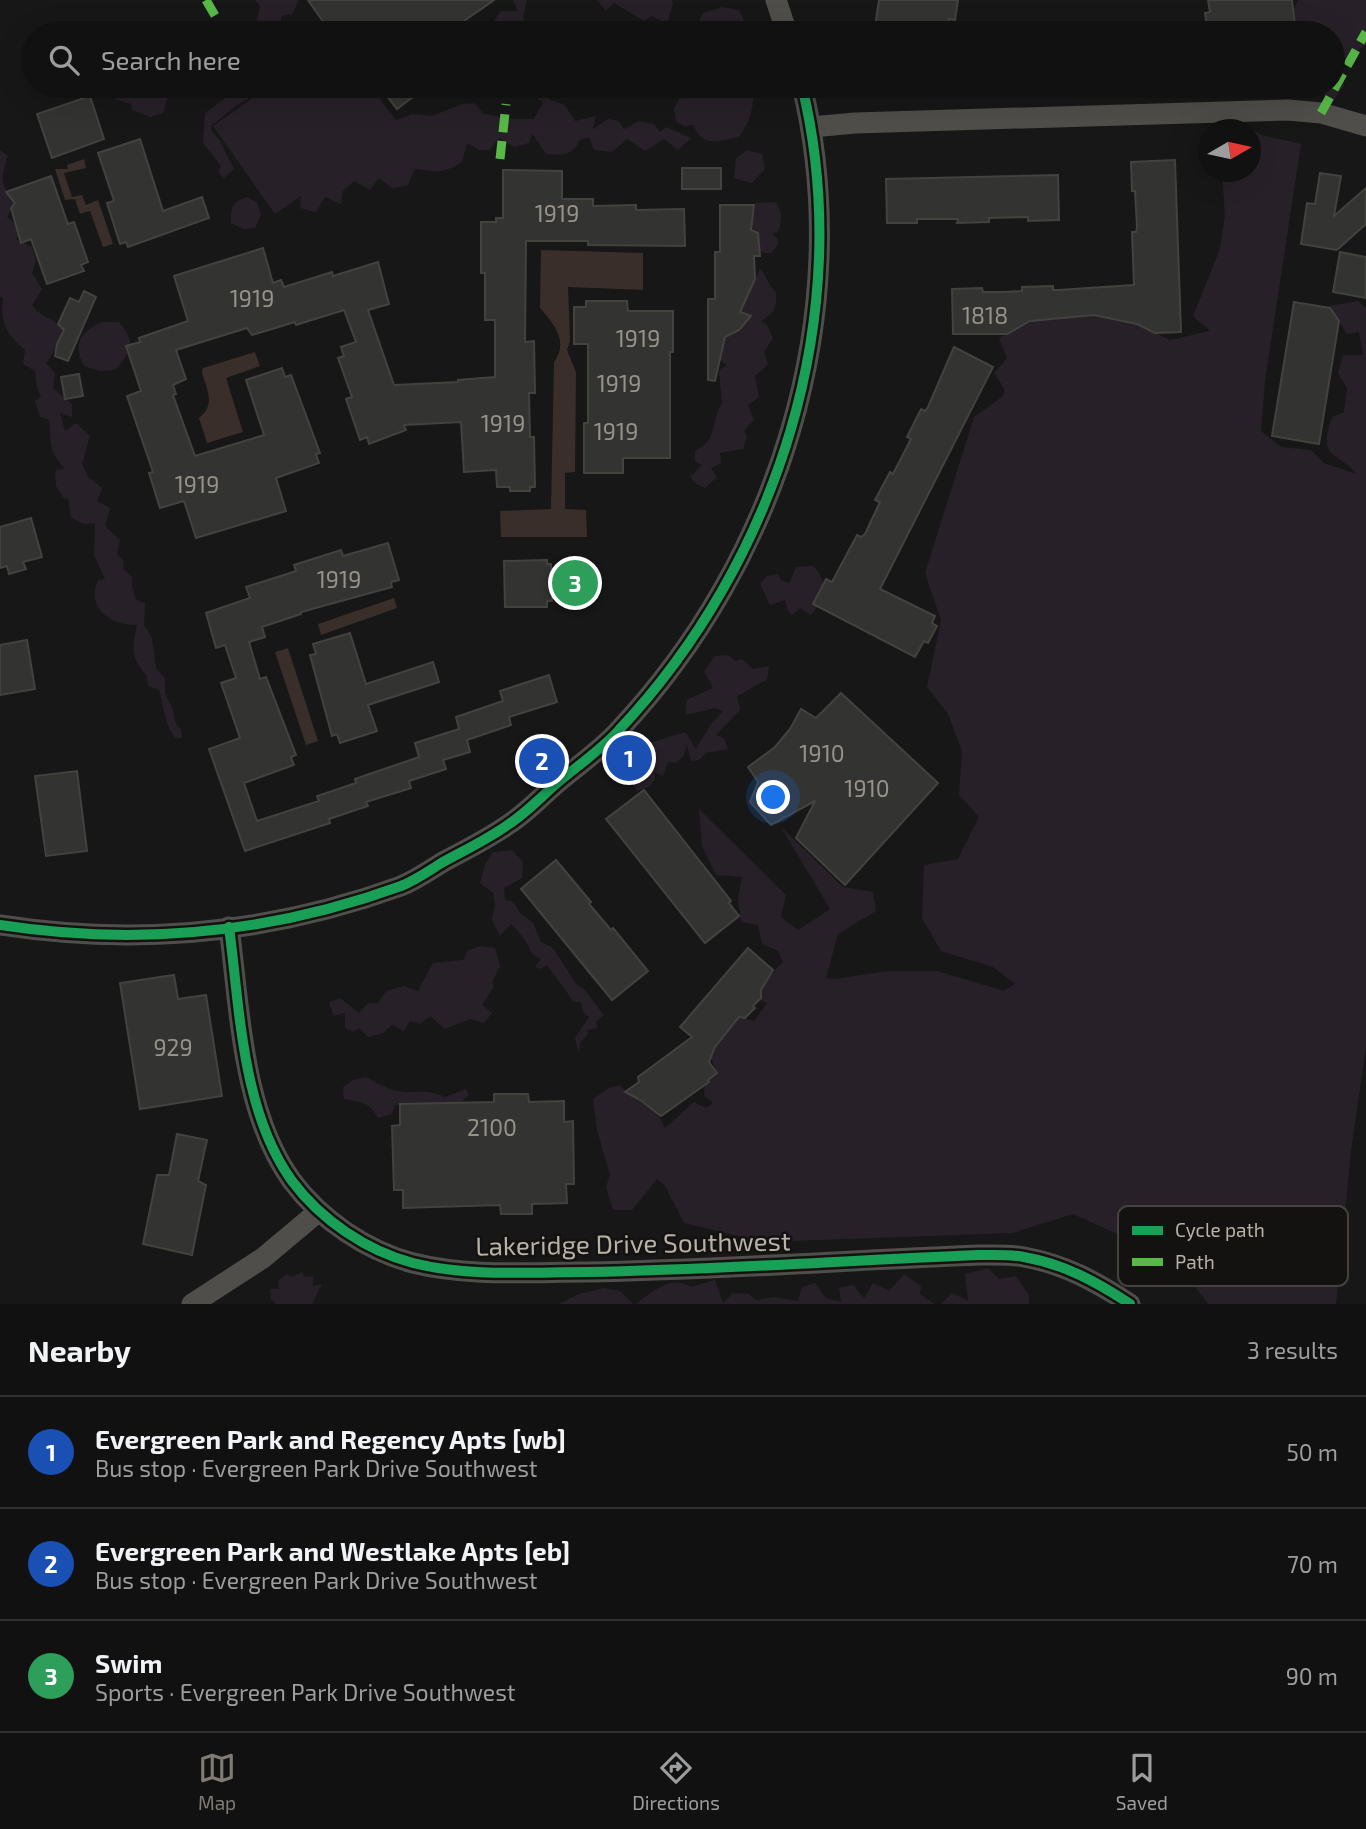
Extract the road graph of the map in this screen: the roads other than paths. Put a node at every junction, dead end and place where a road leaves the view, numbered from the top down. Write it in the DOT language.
graph roads {
  1 [pos="776,0"];
  2 [pos="783,21"];
  3 [pos="805,98"];
  4 [pos="1366,126"];
  5 [pos="812,127"];
  6 [pos="0,925"];
  7 [pos="229,927"];
  8 [pos="319,1211"];
  9 [pos="192,1304"];
  10 [pos="1130,1304"];
  1 -- 2 [label="street"];
  3 -- 5 [label="street"];
  4 -- 5 [label="street"];
  5 -- 7 [label="street"];
  6 -- 7 [label="street"];
  7 -- 8 [label="street, Lakeridge Drive Southwest"];
  8 -- 9 [label="street"];
  8 -- 10 [label="street, Lakeridge Drive Southwest"];
}
